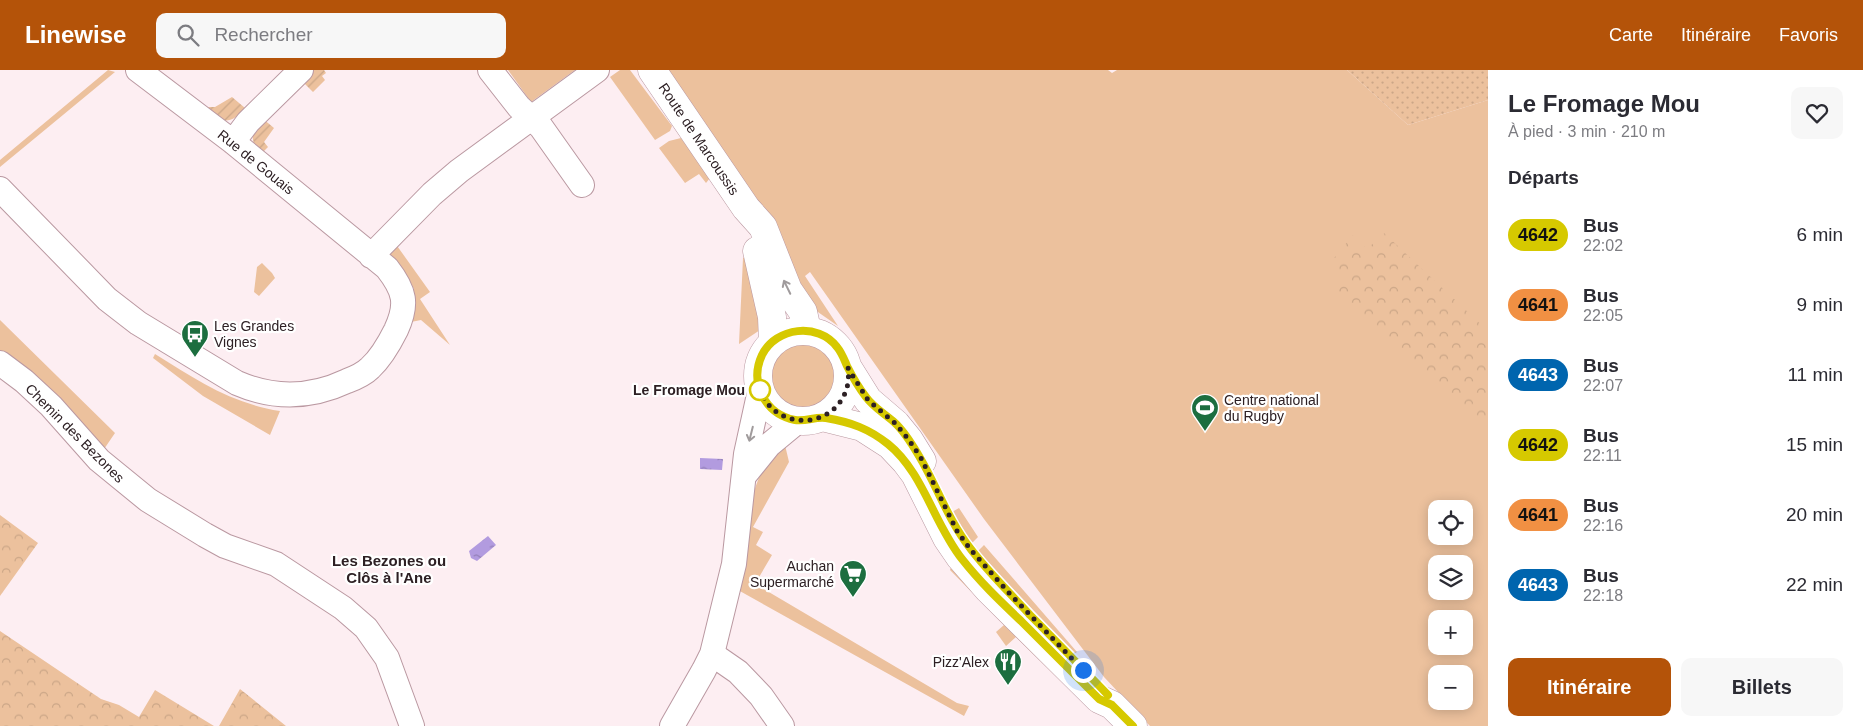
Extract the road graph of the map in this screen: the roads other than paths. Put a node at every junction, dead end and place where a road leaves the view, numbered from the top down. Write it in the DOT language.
graph roads {
  1 [pos="138,70"];
  2 [pos="301,70"];
  3 [pos="490,70"];
  4 [pos="598,70"];
  5 [pos="652,70"];
  6 [pos="529,118"];
  7 [pos="233,142"];
  8 [pos="582,185"];
  9 [pos="0,188"];
  10 [pos="746,208"];
  11 [pos="371,256"];
  12 [pos="807,330"];
  13 [pos="772,342"];
  14 [pos="0,363"];
  15 [pos="848,368"];
  16 [pos="760,390"];
  17 [pos="810,419"];
  18 [pos="743,477"];
  19 [pos="712,654"];
  20 [pos="1119,718"];
  21 [pos="412,726"];
  22 [pos="672,726"];
  23 [pos="782,726"];
  1 -- 7 [label="street, Rue de Gouais"];
  2 -- 7 [label="street"];
  3 -- 6 [label="street"];
  4 -- 6 [label="street"];
  5 -- 10 [label="main road, Route de Marcoussis"];
  6 -- 8 [label="street"];
  6 -- 11 [label="street"];
  7 -- 11 [label="street, Rue de Gouais"];
  9 -- 11 [label="street, Rue de Gouais"];
  12 -- 10 [label="main road, one-way"];
  10 -- 13 [label="main road"];
  12 -- 13 [label="main road"];
  12 -- 15 [label="main road"];
  13 -- 16 [label="main road"];
  14 -- 21 [label="street, Chemin des Bezones"];
  15 -- 17 [label="main road"];
  15 -- 20 [label="main road"];
  16 -- 17 [label="main road"];
  16 -- 18 [label="street, one-way"];
  17 -- 18 [label="street"];
  17 -- 20 [label="main road"];
  18 -- 19 [label="street"];
  19 -- 22 [label="street"];
  19 -- 23 [label="street"];
}
